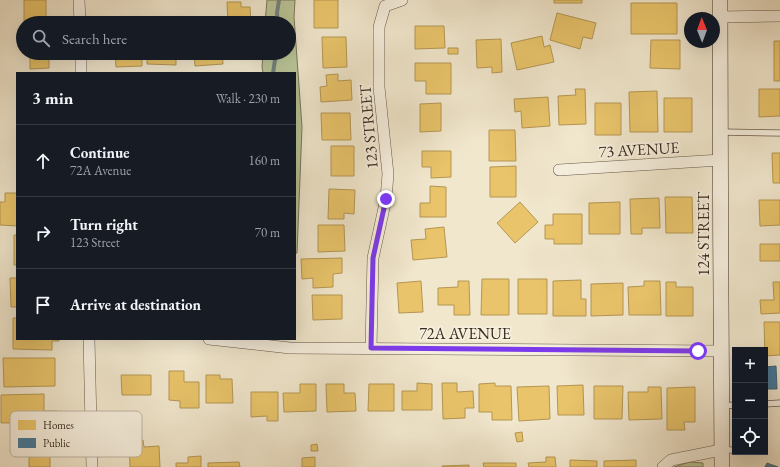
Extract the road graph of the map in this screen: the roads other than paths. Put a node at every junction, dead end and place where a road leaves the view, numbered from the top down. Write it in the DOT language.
graph roads {
  1 [pos="79,0"];
  2 [pos="402,0"];
  3 [pos="720,0"];
  4 [pos="383,3"];
  5 [pos="720,12"];
  6 [pos="80,16"];
  7 [pos="780,16"];
  8 [pos="720,17"];
  9 [pos="81,60"];
  10 [pos="82,72"];
  11 [pos="721,132"];
  12 [pos="780,133"];
  13 [pos="721,160"];
  14 [pos="559,170"];
  15 [pos="89,340"];
  16 [pos="218,340"];
  17 [pos="371,348"];
  18 [pos="720,351"];
  19 [pos="780,403"];
  20 [pos="768,404"];
  21 [pos="728,406"];
  22 [pos="91,411"];
  23 [pos="728,450"];
  24 [pos="92,457"];
  25 [pos="92,467"];
  26 [pos="663,467"];
  27 [pos="722,467"];
  1 -- 6 [label="street"];
  2 -- 4 [label="street"];
  3 -- 5 [label="street, 124 STREET"];
  4 -- 17 [label="street, 123 STREET"];
  7 -- 8 [label="street"];
  8 -- 11 [label="street, 124 STREET"];
  9 -- 10 [label="street"];
  11 -- 12 [label="lane"];
  11 -- 13 [label="street, 124 STREET"];
  13 -- 14 [label="street, 73 AVENUE"];
  13 -- 18 [label="street, 124 STREET"];
  15 -- 22 [label="street"];
  16 -- 17 [label="street, 72A AVENUE"];
  17 -- 18 [label="street, 72A AVENUE"];
  18 -- 21 [label="street, 124 STREET"];
  19 -- 20 [label="lane"];
  21 -- 23 [label="street, 124 STREET"];
  23 -- 26 [label="street"];
  23 -- 27 [label="street, 124 STREET"];
  24 -- 25 [label="street"];
}
